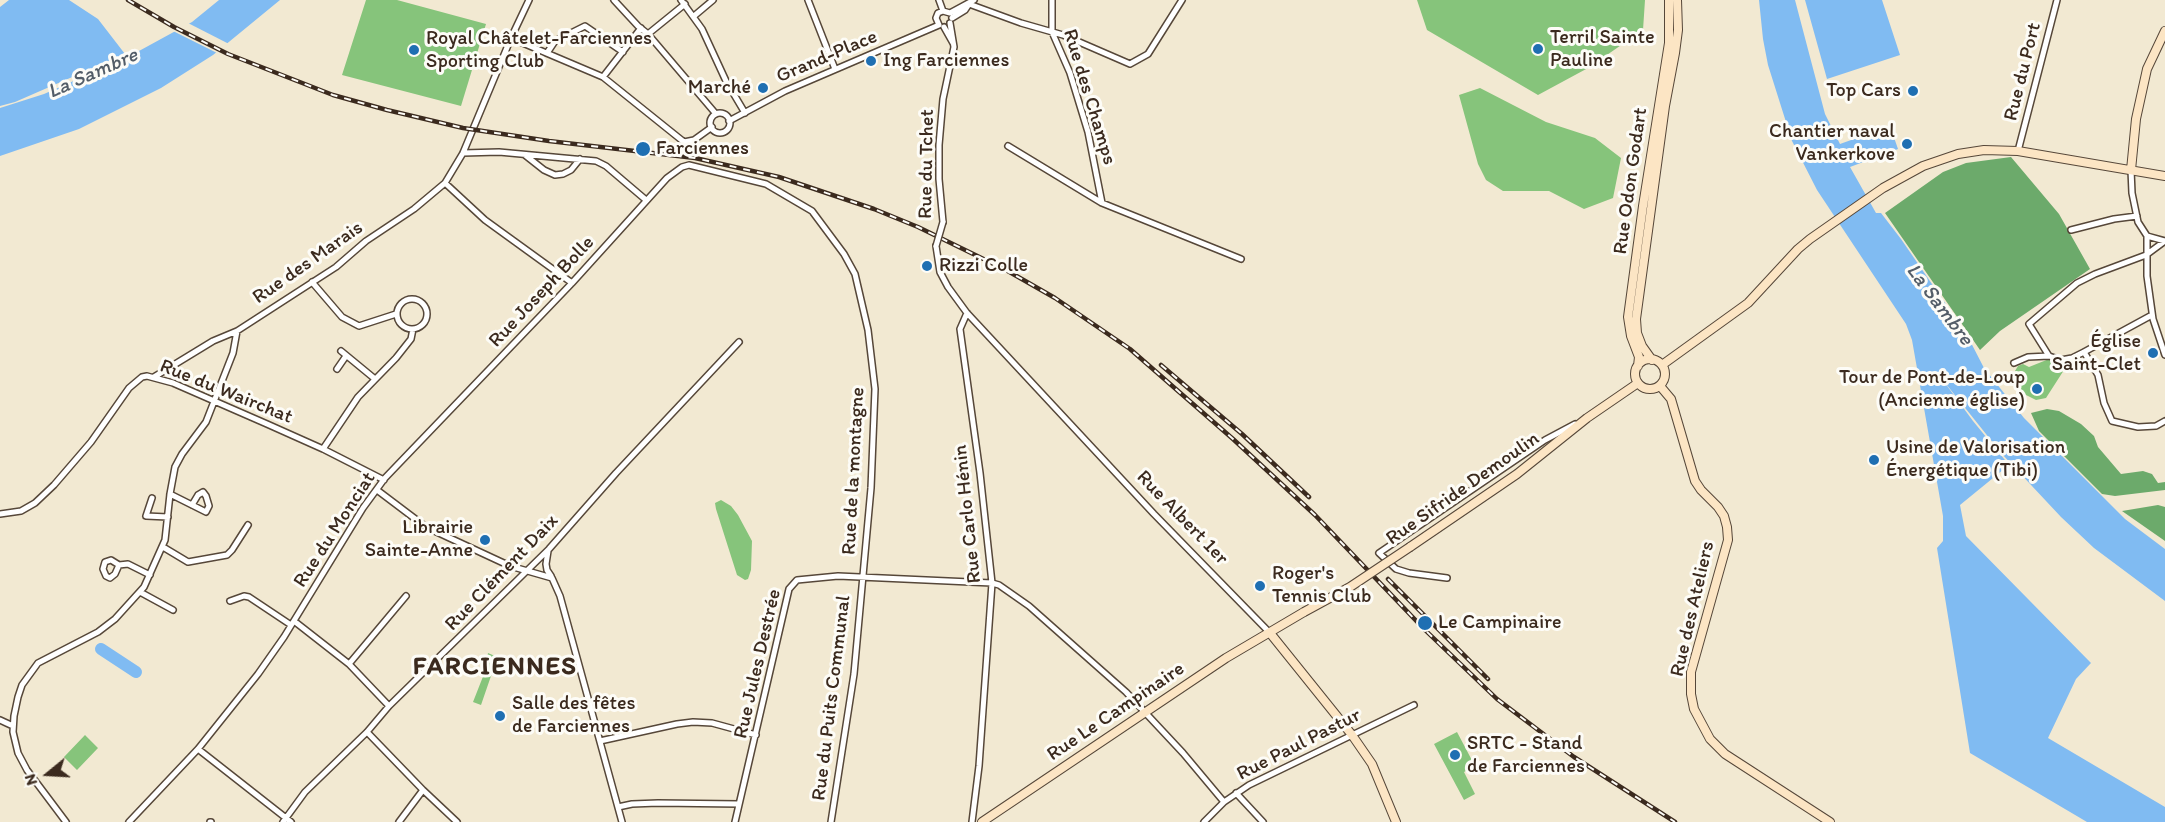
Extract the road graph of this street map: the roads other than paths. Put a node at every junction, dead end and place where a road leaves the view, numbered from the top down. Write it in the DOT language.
graph roads {
  1 [pos="529,0"];
  2 [pos="614,0"];
  3 [pos="713,0"];
  4 [pos="808,0"];
  5 [pos="939,0"];
  6 [pos="974,0"];
  7 [pos="1052,0"];
  8 [pos="1182,0"];
  9 [pos="1669,0"];
  10 [pos="1677,0"];
  11 [pos="2057,0"];
  12 [pos="683,2"];
  13 [pos="969,4"];
  14 [pos="943,11"];
  15 [pos="694,16"];
  16 [pos="951,18"];
  17 [pos="941,26"];
  18 [pos="640,28"];
  19 [pos="2165,31"];
  20 [pos="1052,32"];
  21 [pos="648,34"];
  22 [pos="511,38"];
  23 [pos="954,47"];
  24 [pos="623,52"];
  25 [pos="547,53"];
  26 [pos="835,69"];
  27 [pos="603,76"];
  28 [pos="745,113"];
  29 [pos="716,114"];
  30 [pos="729,121"];
  31 [pos="712,128"];
  32 [pos="1008,146"];
  33 [pos="2018,151"];
  34 [pos="463,153"];
  35 [pos="524,154"];
  36 [pos="580,159"];
  37 [pos="2131,170"];
  38 [pos="2165,176"];
  39 [pos="445,183"];
  40 [pos="646,201"];
  41 [pos="1102,203"];
  42 [pos="2137,216"];
  43 [pos="2071,230"];
  44 [pos="2148,236"];
  45 [pos="2165,241"];
  46 [pos="936,246"];
  47 [pos="2146,255"];
  48 [pos="1241,259"];
  49 [pos="312,282"];
  50 [pos="572,283"];
  51 [pos="967,313"];
  52 [pos="396,314"];
  53 [pos="2152,315"];
  54 [pos="413,329"];
  55 [pos="237,331"];
  56 [pos="739,342"];
  57 [pos="341,351"];
  58 [pos="2084,352"];
  59 [pos="2165,355"];
  60 [pos="346,356"];
  61 [pos="2049,356"];
  62 [pos="1652,360"];
  63 [pos="2014,363"];
  64 [pos="1662,365"];
  65 [pos="1638,366"];
  66 [pos="337,369"];
  67 [pos="154,377"];
  68 [pos="375,379"];
  69 [pos="1638,383"];
  70 [pos="1660,386"];
  71 [pos="214,401"];
  72 [pos="458,403"];
  73 [pos="1587,418"];
  74 [pos="2165,421"];
  75 [pos="323,449"];
  76 [pos="384,480"];
  77 [pos="377,490"];
  78 [pos="170,494"];
  79 [pos="152,498"];
  80 [pos="192,505"];
  81 [pos="0,514"];
  82 [pos="168,517"];
  83 [pos="248,525"];
  84 [pos="163,547"];
  85 [pos="549,549"];
  86 [pos="119,565"];
  87 [pos="525,572"];
  88 [pos="150,575"];
  89 [pos="863,577"];
  90 [pos="552,578"];
  91 [pos="1447,578"];
  92 [pos="992,583"];
  93 [pos="140,592"];
  94 [pos="406,596"];
  95 [pos="230,601"];
  96 [pos="173,610"];
  97 [pos="293,623"];
  98 [pos="1270,633"];
  99 [pos="348,664"];
  100 [pos="1414,705"];
  101 [pos="389,706"];
  102 [pos="1145,712"];
  103 [pos="0,720"];
  104 [pos="13,726"];
  105 [pos="367,732"];
  106 [pos="756,735"];
  107 [pos="1352,735"];
  108 [pos="600,741"];
  109 [pos="198,749"];
  110 [pos="423,790"];
  111 [pos="1236,793"];
  112 [pos="1224,802"];
  113 [pos="740,804"];
  114 [pos="618,807"];
  115 [pos="286,821"];
  116 [pos="1394,821"];
  117 [pos="66,822"];
  118 [pos="129,822"];
  119 [pos="399,822"];
  120 [pos="457,822"];
  121 [pos="622,822"];
  122 [pos="735,822"];
  123 [pos="831,822"];
  124 [pos="972,822"];
  125 [pos="982,822"];
  126 [pos="1204,822"];
  127 [pos="1263,822"];
  128 [pos="1830,822"];
  1 -- 22 [label="street, Rue des Marais"];
  2 -- 18 [label="street"];
  3 -- 15 [label="street"];
  4 -- 26 [label="street"];
  5 -- 14 [label="street"];
  6 -- 13 [label="street, Grand-Place"];
  7 -- 20 [label="street, Rue des Champs"];
  8 -- 20 [label="street"];
  9 -- 65 [label="main road, Rue Odon Godart"];
  10 -- 62 [label="main road, Rue Odon Godart"];
  11 -- 33 [label="street, Rue du Port"];
  12 -- 15 [label="street"];
  12 -- 21 [label="street"];
  13 -- 16 [label="street, Grand-Place"];
  13 -- 20 [label="street"];
  14 -- 16 [label="street"];
  14 -- 17 [label="street"];
  15 -- 28 [label="street"];
  16 -- 17 [label="street, Grand-Place"];
  16 -- 23 [label="street, Rue du Tchet"];
  17 -- 23 [label="street"];
  17 -- 26 [label="street, Grand-Place"];
  18 -- 21 [label="street"];
  18 -- 24 [label="street"];
  19 -- 37 [label="main road"];
  20 -- 41 [label="street, Rue des Champs"];
  21 -- 29 [label="street"];
  22 -- 25 [label="street"];
  22 -- 34 [label="street, Rue des Marais"];
  23 -- 46 [label="street, Rue du Tchet, bridge"];
  24 -- 25 [label="street"];
  24 -- 27 [label="street"];
  25 -- 27 [label="street"];
  26 -- 28 [label="street, Grand-Place"];
  27 -- 31 [label="street"];
  28 -- 30 [label="street, Grand-Place"];
  29 -- 30 [label="street"];
  29 -- 31 [label="street"];
  30 -- 31 [label="street"];
  32 -- 41 [label="street"];
  33 -- 37 [label="main road"];
  33 -- 64 [label="main road"];
  34 -- 35 [label="street"];
  34 -- 39 [label="street, Rue des Marais"];
  35 -- 36 [label="street"];
  35 -- 36 [label="street"];
  36 -- 40 [label="street"];
  37 -- 38 [label="main road"];
  37 -- 42 [label="street"];
  39 -- 49 [label="street, Rue des Marais"];
  39 -- 50 [label="street"];
  40 -- 50 [label="street, Rue Joseph Bolle"];
  40 -- 89 [label="street, Rue de la montagne"];
  41 -- 48 [label="street"];
  42 -- 43 [label="street"];
  42 -- 44 [label="street"];
  44 -- 45 [label="street"];
  44 -- 47 [label="street"];
  45 -- 47 [label="street"];
  46 -- 51 [label="street, Rue Albert 1er"];
  47 -- 53 [label="street"];
  47 -- 61 [label="street"];
  49 -- 52 [label="street"];
  49 -- 55 [label="street, Rue des Marais"];
  50 -- 72 [label="street, Rue Joseph Bolle"];
  51 -- 92 [label="street, Rue Carlo Hénin"];
  51 -- 98 [label="street, Rue Albert 1er"];
  52 -- 54 [label="street"];
  52 -- 54 [label="street"];
  53 -- 58 [label="street"];
  53 -- 59 [label="street"];
  54 -- 68 [label="street"];
  55 -- 67 [label="street, Rue des Marais"];
  55 -- 71 [label="street"];
  56 -- 85 [label="street, Rue Clément Daix"];
  57 -- 60 [label="street"];
  58 -- 61 [label="street"];
  58 -- 74 [label="street"];
  60 -- 66 [label="street"];
  60 -- 68 [label="street"];
  61 -- 63 [label="street"];
  62 -- 64 [label="main road"];
  62 -- 65 [label="main road"];
  64 -- 70 [label="main road"];
  65 -- 69 [label="main road"];
  67 -- 71 [label="street, Rue du Wairchat"];
  67 -- 81 [label="street, Rue du Wairchat"];
  68 -- 75 [label="street"];
  69 -- 70 [label="main road"];
  69 -- 73 [label="main road, Rue Sifride Demoulin"];
  70 -- 128 [label="main road, Rue des Ateliers"];
  71 -- 75 [label="street, Rue du Wairchat"];
  71 -- 78 [label="street"];
  72 -- 76 [label="street, Rue du Monciat"];
  73 -- 91 [label="street"];
  73 -- 98 [label="main road, Rue Sifride Demoulin, bridge"];
  75 -- 76 [label="street, Rue du Wairchat"];
  76 -- 77 [label="street, Rue du Monciat"];
  77 -- 87 [label="street"];
  77 -- 97 [label="street, Rue du Monciat"];
  78 -- 80 [label="street"];
  78 -- 82 [label="street"];
  79 -- 82 [label="street"];
  82 -- 84 [label="street"];
  83 -- 84 [label="street"];
  84 -- 88 [label="street"];
  85 -- 87 [label="street, Rue Clément Daix"];
  85 -- 90 [label="street"];
  86 -- 88 [label="street"];
  87 -- 90 [label="street"];
  87 -- 101 [label="street, Rue Clément Daix"];
  88 -- 93 [label="street"];
  89 -- 92 [label="street"];
  89 -- 106 [label="street, Rue Jules Destrée"];
  89 -- 123 [label="street, Rue du Puits Communal"];
  90 -- 108 [label="street"];
  92 -- 102 [label="street"];
  92 -- 124 [label="street, Rue Carlo Hénin"];
  93 -- 96 [label="street"];
  93 -- 104 [label="street"];
  94 -- 99 [label="street"];
  95 -- 97 [label="street"];
  97 -- 99 [label="street"];
  97 -- 109 [label="street, Rue du Monciat"];
  98 -- 102 [label="main road, Rue Le Campinaire"];
  98 -- 107 [label="main road, Rue Albert 1er"];
  99 -- 101 [label="street"];
  100 -- 107 [label="street, Rue Paul Pastur"];
  101 -- 105 [label="street, Rue Clément Daix"];
  102 -- 112 [label="street"];
  102 -- 125 [label="main road, Rue Le Campinaire"];
  103 -- 104 [label="street"];
  104 -- 117 [label="street"];
  105 -- 110 [label="street"];
  105 -- 115 [label="street, Rue Clément Daix"];
  106 -- 108 [label="street"];
  106 -- 113 [label="street, Rue Jules Destrée"];
  107 -- 111 [label="street, Rue Paul Pastur"];
  107 -- 116 [label="main road, Rue Albert 1er"];
  108 -- 114 [label="street"];
  109 -- 115 [label="street"];
  109 -- 118 [label="street, Rue du Monciat"];
  110 -- 119 [label="street"];
  110 -- 120 [label="street"];
  111 -- 112 [label="street, Rue Paul Pastur"];
  111 -- 127 [label="street"];
  112 -- 126 [label="street, Rue Paul Pastur"];
  113 -- 114 [label="street"];
  113 -- 122 [label="street, Rue Jules Destrée"];
  114 -- 121 [label="street"];
}
